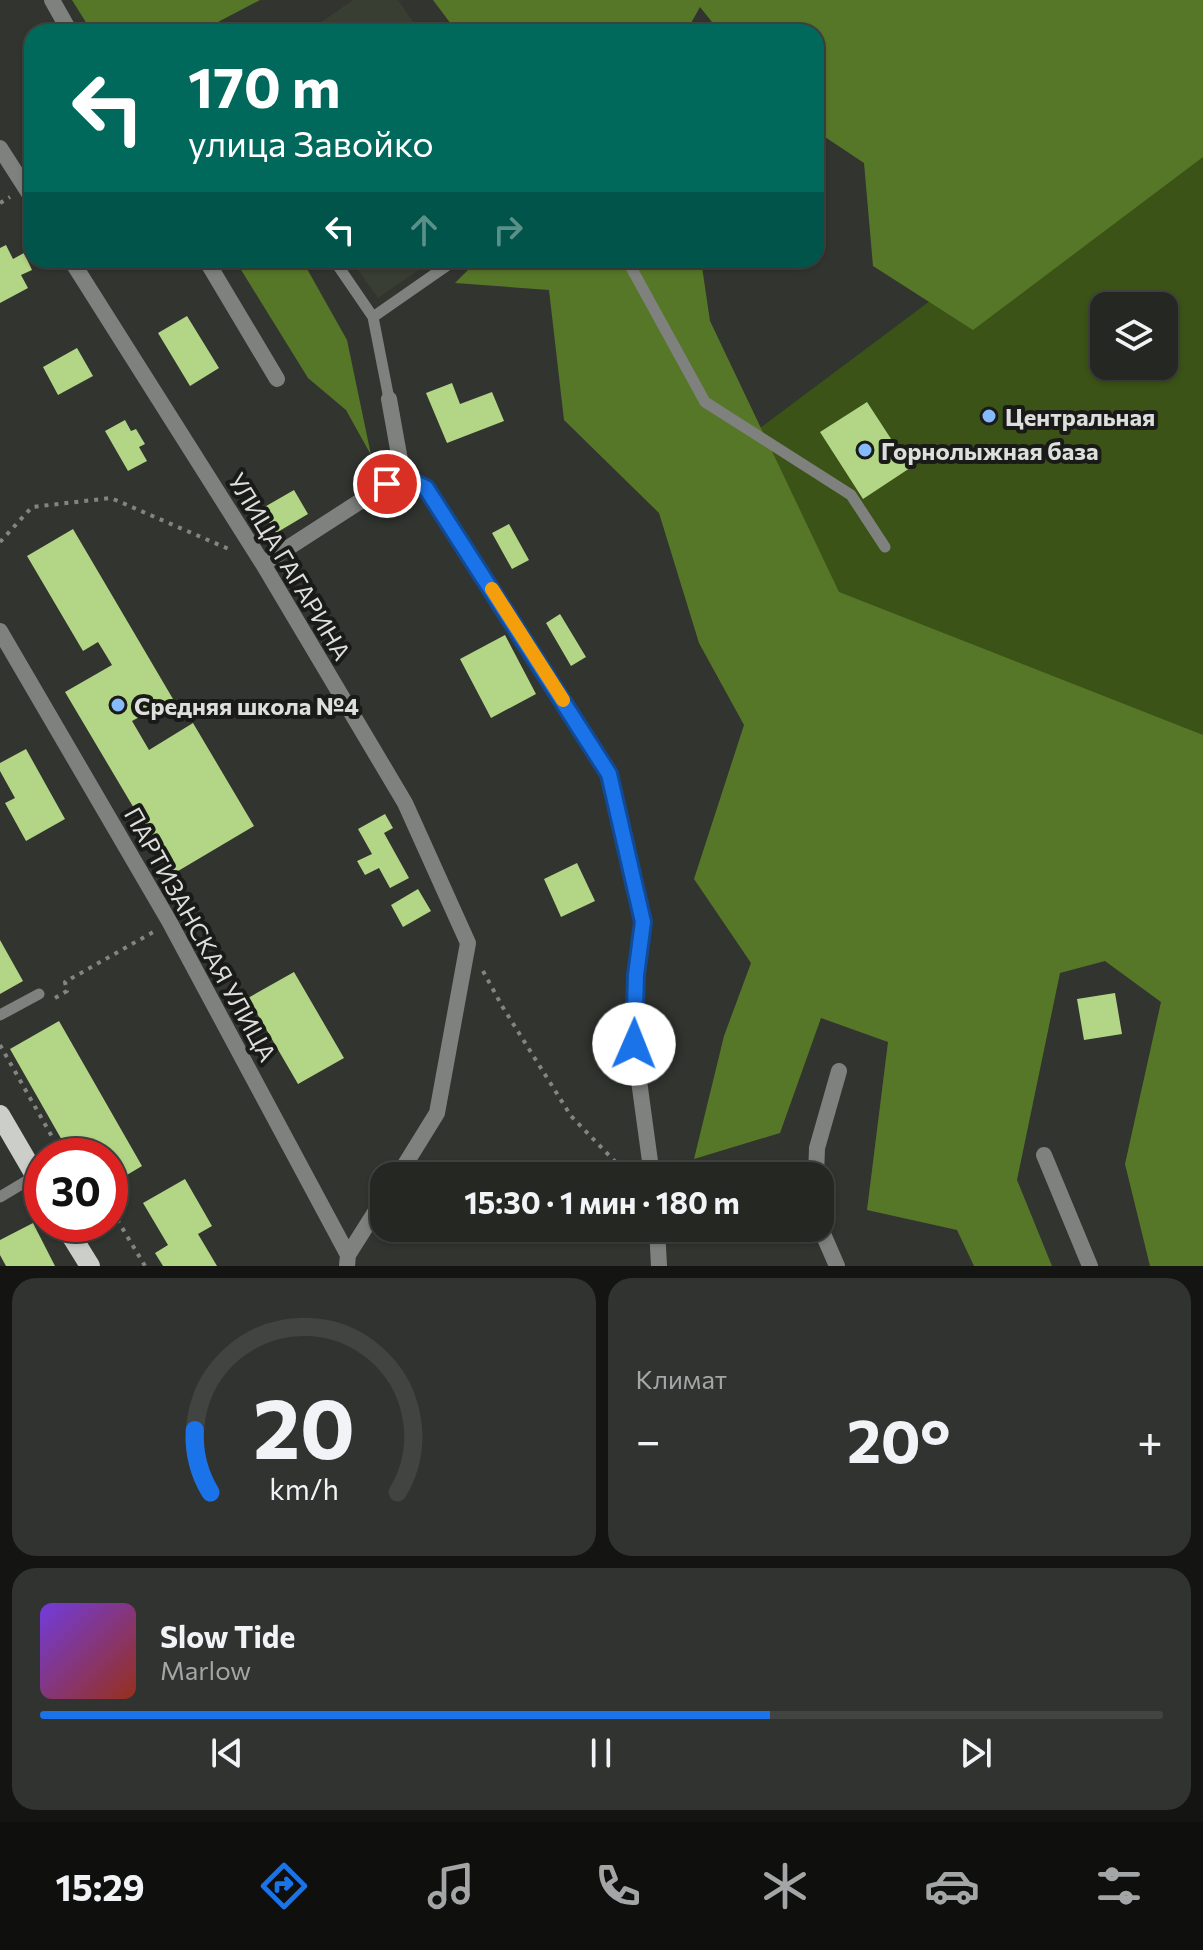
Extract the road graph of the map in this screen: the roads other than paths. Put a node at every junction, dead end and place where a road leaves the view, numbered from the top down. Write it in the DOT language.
graph roads {
  1 [pos="52,0"];
  2 [pos="66,24"];
  3 [pos="0,148"];
  4 [pos="24,186"];
  5 [pos="76,268"];
  6 [pos="211,268"];
  7 [pos="339,268"];
  8 [pos="443,268"];
  9 [pos="631,268"];
  10 [pos="373,317"];
  11 [pos="277,379"];
  12 [pos="389,399"];
  13 [pos="403,477"];
  14 [pos="885,547"];
  15 [pos="263,564"];
  16 [pos="0,631"];
  17 [pos="39,994"];
  18 [pos="0,1015"];
  19 [pos="839,1071"];
  20 [pos="0,1115"];
  21 [pos="1044,1155"];
  22 [pos="24,1156"];
  23 [pos="407,1162"];
  24 [pos="650,1162"];
  25 [pos="816,1162"];
  26 [pos="24,1187"];
  27 [pos="0,1197"];
  28 [pos="370,1222"];
  29 [pos="75,1242"];
  30 [pos="658,1242"];
  31 [pos="827,1242"];
  32 [pos="347,1261"];
  33 [pos="90,1266"];
  34 [pos="659,1266"];
  35 [pos="837,1266"];
  36 [pos="1090,1266"];
  1 -- 2 [label="street"];
  3 -- 4 [label="street"];
  5 -- 15 [label="street, УЛИЦА ГАГАРИНА"];
  6 -- 11 [label="street"];
  7 -- 10 [label="lane"];
  8 -- 10 [label="lane"];
  9 -- 14 [label="lane"];
  10 -- 12 [label="lane"];
  12 -- 13 [label="street"];
  13 -- 15 [label="street"];
  13 -- 24 [label="street"];
  15 -- 23 [label="street, УЛИЦА ГАГАРИНА"];
  16 -- 32 [label="street, ПАРТИЗАНСКАЯ УЛИЦА"];
  17 -- 18 [label="lane"];
  19 -- 25 [label="street"];
  20 -- 22 [label="main road"];
  21 -- 36 [label="street"];
  26 -- 27 [label="lane"];
  28 -- 32 [label="street"];
  29 -- 33 [label="main road"];
  30 -- 34 [label="street"];
  31 -- 35 [label="street"];
}
